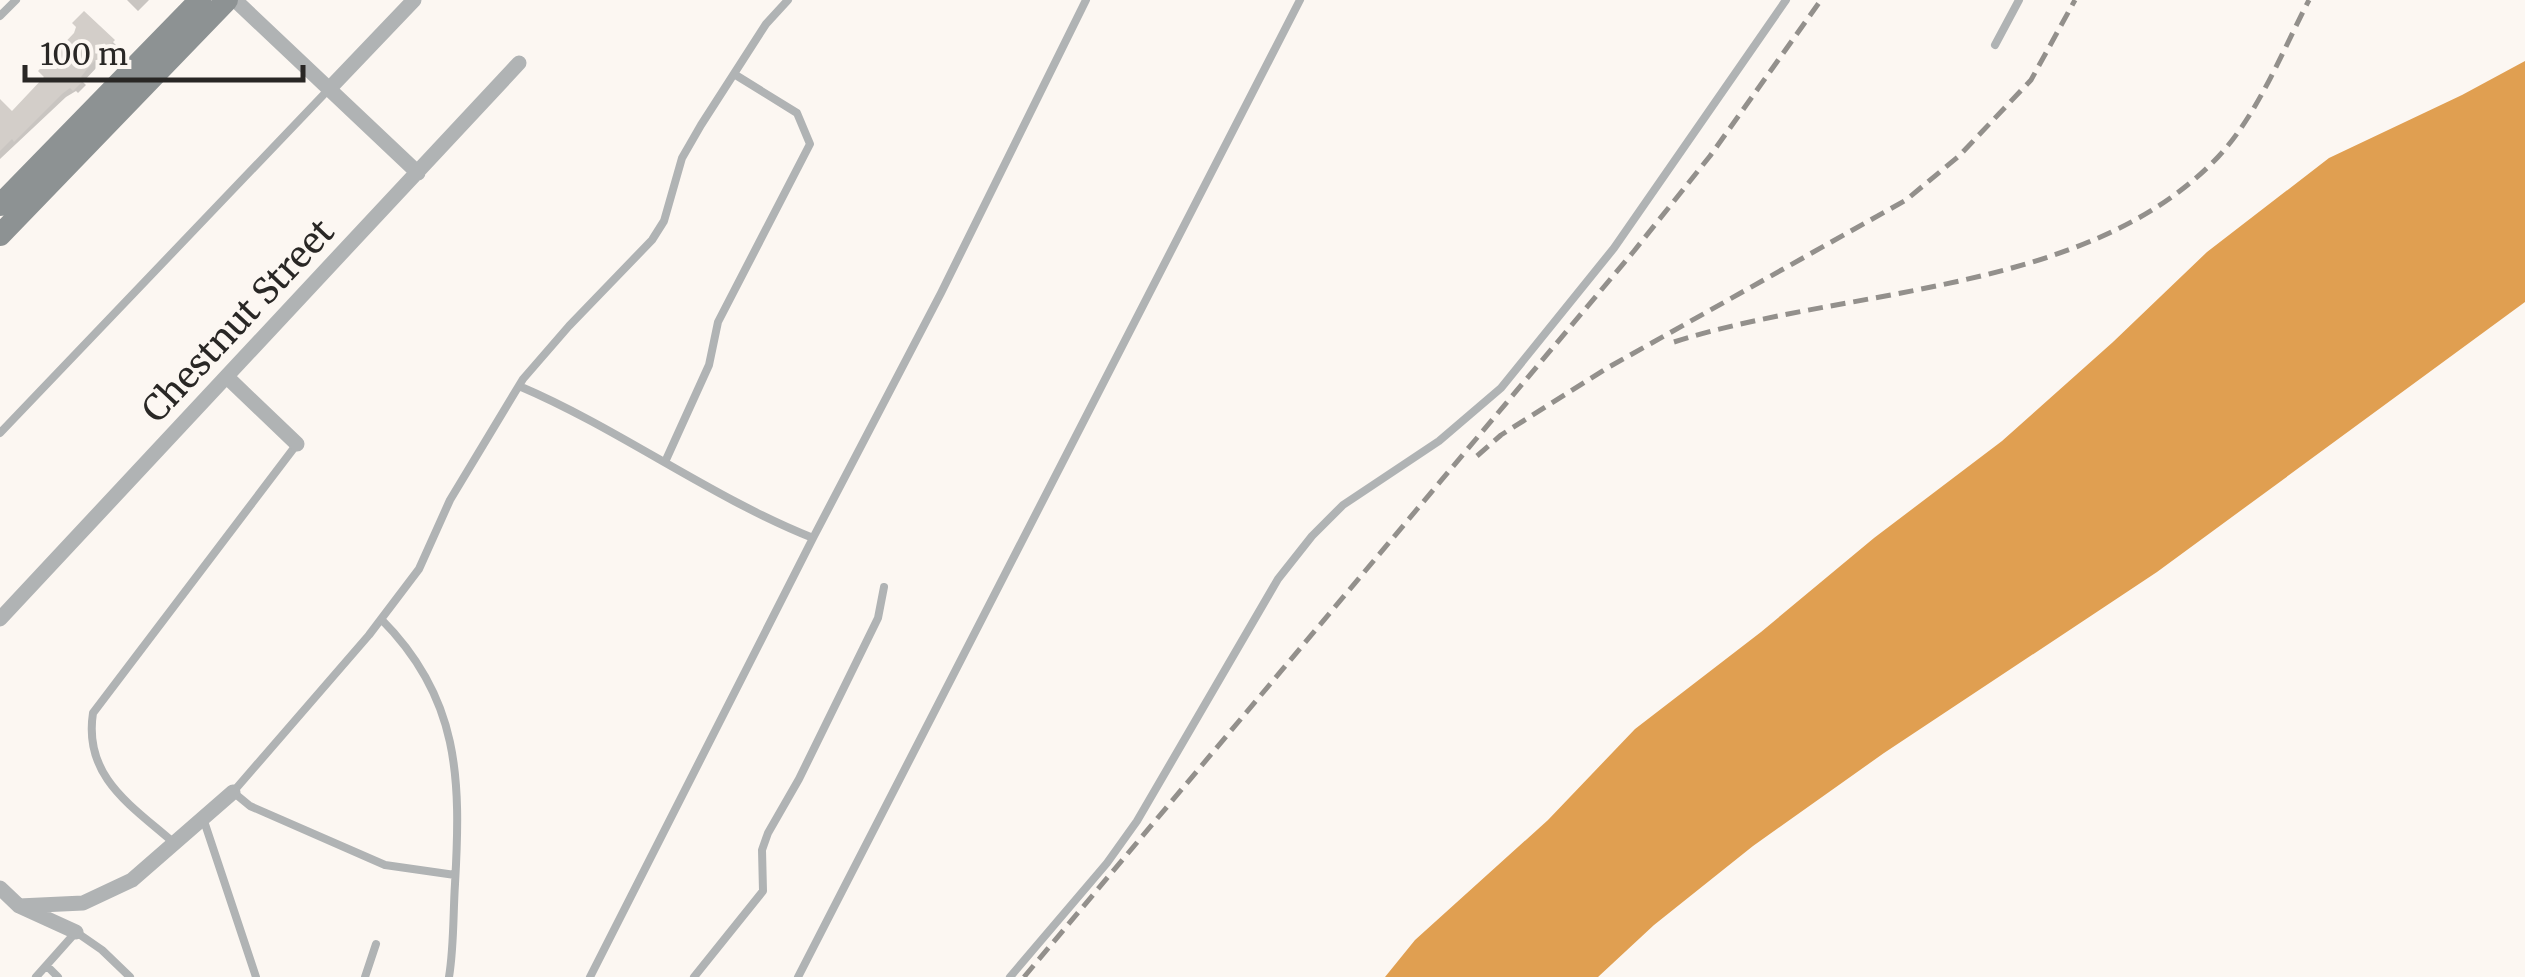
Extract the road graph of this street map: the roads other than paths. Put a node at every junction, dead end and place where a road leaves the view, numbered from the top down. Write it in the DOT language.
graph roads {
  1 [pos="16,0"];
  2 [pos="200,0"];
  3 [pos="227,0"];
  4 [pos="235,0"];
  5 [pos="414,0"];
  6 [pos="788,0"];
  7 [pos="1086,0"];
  8 [pos="1300,0"];
  9 [pos="1786,0"];
  10 [pos="2019,0"];
  11 [pos="0,16"];
  12 [pos="1996,45"];
  13 [pos="519,64"];
  14 [pos="734,74"];
  15 [pos="330,90"];
  16 [pos="418,173"];
  17 [pos="0,205"];
  18 [pos="0,236"];
  19 [pos="228,376"];
  20 [pos="518,386"];
  21 [pos="0,433"];
  22 [pos="297,444"];
  23 [pos="665,462"];
  24 [pos="813,538"];
  25 [pos="884,587"];
  26 [pos="381,619"];
  27 [pos="0,620"];
  28 [pos="233,792"];
  29 [pos="204,818"];
  30 [pos="174,843"];
  31 [pos="455,875"];
  32 [pos="0,888"];
  33 [pos="19,906"];
  34 [pos="76,932"];
  35 [pos="376,944"];
  36 [pos="46,966"];
  37 [pos="36,977"];
  38 [pos="58,977"];
  39 [pos="130,977"];
  40 [pos="256,977"];
  41 [pos="365,977"];
  42 [pos="448,977"];
  43 [pos="590,977"];
  44 [pos="694,977"];
  45 [pos="798,977"];
  46 [pos="1010,977"];
  1 -- 11 [label="lane"];
  2 -- 17 [label="main road"];
  3 -- 18 [label="main road"];
  4 -- 15 [label="street"];
  5 -- 15 [label="street"];
  6 -- 14 [label="lane"];
  7 -- 24 [label="lane"];
  8 -- 45 [label="lane"];
  9 -- 46 [label="lane"];
  10 -- 12 [label="lane"];
  13 -- 16 [label="street, Chestnut Street"];
  14 -- 20 [label="lane"];
  14 -- 23 [label="lane"];
  15 -- 16 [label="street"];
  15 -- 21 [label="lane"];
  16 -- 19 [label="street, Chestnut Street"];
  19 -- 22 [label="street"];
  19 -- 27 [label="street, Chestnut Street"];
  20 -- 23 [label="lane"];
  20 -- 26 [label="lane"];
  22 -- 30 [label="lane"];
  23 -- 24 [label="lane"];
  24 -- 43 [label="lane"];
  25 -- 44 [label="lane"];
  26 -- 28 [label="lane"];
  26 -- 31 [label="lane"];
  28 -- 29 [label="street"];
  28 -- 31 [label="lane"];
  29 -- 30 [label="street"];
  29 -- 40 [label="lane"];
  30 -- 33 [label="street"];
  31 -- 42 [label="lane"];
  32 -- 33 [label="street"];
  33 -- 34 [label="street"];
  34 -- 36 [label="lane"];
  34 -- 39 [label="lane"];
  35 -- 41 [label="lane"];
  36 -- 37 [label="lane"];
  36 -- 38 [label="lane"];
}
